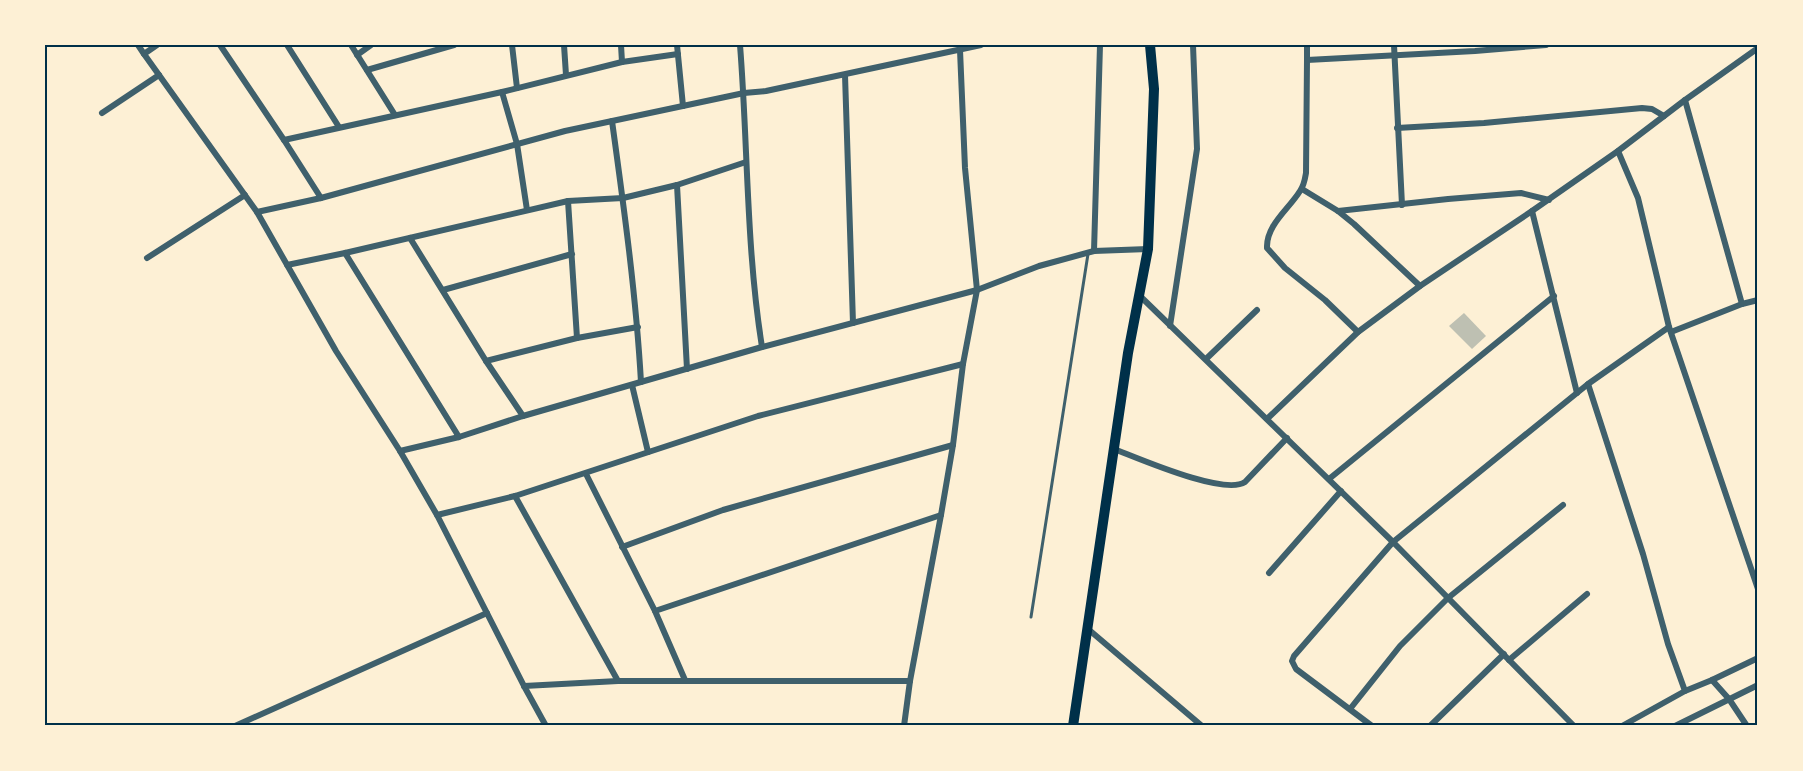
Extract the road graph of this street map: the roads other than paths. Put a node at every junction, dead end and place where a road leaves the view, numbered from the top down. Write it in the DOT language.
graph roads {
  1 [pos="138,45"];
  2 [pos="157,45"];
  3 [pos="220,45"];
  4 [pos="287,45"];
  5 [pos="351,45"];
  6 [pos="371,45"];
  7 [pos="454,45"];
  8 [pos="512,45"];
  9 [pos="564,45"];
  10 [pos="621,45"];
  11 [pos="677,45"];
  12 [pos="740,45"];
  13 [pos="981,45"];
  14 [pos="1100,45"];
  15 [pos="1150,45"];
  16 [pos="1193,45"];
  17 [pos="1307,45"];
  18 [pos="1394,45"];
  19 [pos="1546,45"];
  20 [pos="1758,48"];
  21 [pos="960,50"];
  22 [pos="144,54"];
  23 [pos="678,54"];
  24 [pos="357,55"];
  25 [pos="1395,56"];
  26 [pos="1307,60"];
  27 [pos="622,62"];
  28 [pos="367,70"];
  29 [pos="159,75"];
  30 [pos="566,75"];
  31 [pos="845,75"];
  32 [pos="517,88"];
  33 [pos="502,92"];
  34 [pos="744,93"];
  35 [pos="1685,100"];
  36 [pos="683,106"];
  37 [pos="102,113"];
  38 [pos="395,115"];
  39 [pos="1664,116"];
  40 [pos="612,121"];
  41 [pos="339,126"];
  42 [pos="1397,128"];
  43 [pos="284,140"];
  44 [pos="517,144"];
  45 [pos="1618,151"];
  46 [pos="746,162"];
  47 [pos="677,185"];
  48 [pos="1302,189"];
  49 [pos="245,195"];
  50 [pos="321,198"];
  51 [pos="623,198"];
  52 [pos="1548,200"];
  53 [pos="568,201"];
  54 [pos="1402,205"];
  55 [pos="527,210"];
  56 [pos="1338,211"];
  57 [pos="1532,211"];
  58 [pos="256,212"];
  59 [pos="410,238"];
  60 [pos="1148,249"];
  61 [pos="1091,252"];
  62 [pos="345,253"];
  63 [pos="572,254"];
  64 [pos="147,258"];
  65 [pos="286,265"];
  66 [pos="1420,286"];
  67 [pos="442,290"];
  68 [pos="977,290"];
  69 [pos="1139,296"];
  70 [pos="1554,296"];
  71 [pos="1758,300"];
  72 [pos="1742,304"];
  73 [pos="1257,310"];
  74 [pos="853,323"];
  75 [pos="1170,326"];
  76 [pos="638,327"];
  77 [pos="1670,329"];
  78 [pos="1358,332"];
  79 [pos="577,339"];
  80 [pos="762,347"];
  81 [pos="1206,360"];
  82 [pos="486,361"];
  83 [pos="963,364"];
  84 [pos="687,369"];
  85 [pos="640,382"];
  86 [pos="1588,384"];
  87 [pos="632,385"];
  88 [pos="1577,393"];
  89 [pos="524,416"];
  90 [pos="1268,418"];
  91 [pos="459,437"];
  92 [pos="1287,438"];
  93 [pos="953,445"];
  94 [pos="1114,449"];
  95 [pos="400,451"];
  96 [pos="648,453"];
  97 [pos="586,474"];
  98 [pos="1329,479"];
  99 [pos="1341,491"];
  100 [pos="515,496"];
  101 [pos="1563,505"];
  102 [pos="436,515"];
  103 [pos="941,515"];
  104 [pos="1393,542"];
  105 [pos="622,547"];
  106 [pos="1269,573"];
  107 [pos="1758,589"];
  108 [pos="1587,594"];
  109 [pos="1448,598"];
  110 [pos="654,611"];
  111 [pos="487,613"];
  112 [pos="1031,617"];
  113 [pos="1088,629"];
  114 [pos="1506,657"];
  115 [pos="1758,658"];
  116 [pos="685,680"];
  117 [pos="1712,680"];
  118 [pos="618,681"];
  119 [pos="910,681"];
  120 [pos="1758,685"];
  121 [pos="524,686"];
  122 [pos="1685,691"];
  123 [pos="1729,699"];
  124 [pos="1350,709"];
  125 [pos="235,726"];
  126 [pos="546,726"];
  127 [pos="903,726"];
  128 [pos="1074,726"];
  129 [pos="1202,726"];
  130 [pos="1372,726"];
  131 [pos="1430,726"];
  132 [pos="1574,726"];
  133 [pos="1622,726"];
  134 [pos="1675,726"];
  135 [pos="1747,726"];
  1 -- 22 [label="street"];
  2 -- 22 [label="street"];
  3 -- 43 [label="street"];
  4 -- 41 [label="street"];
  5 -- 24 [label="street"];
  6 -- 24 [label="street"];
  7 -- 28 [label="street"];
  8 -- 32 [label="street"];
  9 -- 30 [label="street"];
  10 -- 27 [label="street"];
  11 -- 23 [label="street"];
  12 -- 34 [label="street"];
  13 -- 21 [label="street"];
  14 -- 61 [label="street"];
  15 -- 60 [label="highway"];
  16 -- 75 [label="street"];
  17 -- 26 [label="street"];
  18 -- 25 [label="street"];
  19 -- 25 [label="street"];
  20 -- 35 [label="street"];
  21 -- 31 [label="street"];
  21 -- 68 [label="street"];
  22 -- 29 [label="street"];
  23 -- 27 [label="street"];
  23 -- 36 [label="street"];
  24 -- 28 [label="street"];
  25 -- 26 [label="street"];
  25 -- 42 [label="street"];
  26 -- 48 [label="street"];
  27 -- 30 [label="street"];
  28 -- 38 [label="street"];
  29 -- 37 [label="street"];
  29 -- 49 [label="street"];
  30 -- 32 [label="street"];
  31 -- 34 [label="street"];
  31 -- 74 [label="street"];
  32 -- 33 [label="street"];
  33 -- 38 [label="street"];
  33 -- 44 [label="street"];
  34 -- 36 [label="street"];
  34 -- 46 [label="street"];
  35 -- 39 [label="street"];
  35 -- 72 [label="street"];
  36 -- 40 [label="street"];
  38 -- 41 [label="street"];
  39 -- 42 [label="street"];
  39 -- 45 [label="street"];
  40 -- 44 [label="street"];
  40 -- 51 [label="street"];
  41 -- 43 [label="street"];
  42 -- 54 [label="street"];
  43 -- 50 [label="street"];
  44 -- 50 [label="street"];
  44 -- 55 [label="street"];
  45 -- 52 [label="street"];
  45 -- 77 [label="street"];
  46 -- 47 [label="street"];
  46 -- 80 [label="street"];
  47 -- 51 [label="street"];
  47 -- 84 [label="street"];
  48 -- 56 [label="street"];
  48 -- 78 [label="street"];
  49 -- 58 [label="street"];
  49 -- 64 [label="street"];
  50 -- 58 [label="street"];
  51 -- 53 [label="street"];
  51 -- 76 [label="street"];
  52 -- 54 [label="street"];
  52 -- 57 [label="street"];
  53 -- 55 [label="street"];
  53 -- 63 [label="street"];
  54 -- 56 [label="street"];
  55 -- 59 [label="street"];
  56 -- 66 [label="street"];
  57 -- 66 [label="street"];
  57 -- 70 [label="street"];
  58 -- 65 [label="street"];
  59 -- 62 [label="street"];
  59 -- 67 [label="street"];
  60 -- 61 [label="street"];
  60 -- 69 [label="highway"];
  61 -- 68 [label="street"];
  61 -- 112 [label="lane"];
  62 -- 65 [label="street"];
  62 -- 91 [label="street"];
  63 -- 67 [label="street"];
  63 -- 79 [label="street"];
  65 -- 95 [label="street"];
  66 -- 78 [label="street"];
  67 -- 82 [label="street"];
  68 -- 74 [label="street"];
  68 -- 83 [label="street"];
  69 -- 75 [label="street"];
  69 -- 94 [label="highway"];
  70 -- 88 [label="street"];
  70 -- 98 [label="street"];
  71 -- 72 [label="street"];
  72 -- 77 [label="street"];
  73 -- 81 [label="street"];
  74 -- 80 [label="street"];
  75 -- 81 [label="street"];
  76 -- 79 [label="street"];
  76 -- 85 [label="street"];
  77 -- 86 [label="street"];
  77 -- 107 [label="street"];
  78 -- 90 [label="street"];
  79 -- 82 [label="street"];
  80 -- 84 [label="street"];
  81 -- 90 [label="street"];
  82 -- 89 [label="street"];
  83 -- 93 [label="street"];
  83 -- 96 [label="street"];
  84 -- 85 [label="street"];
  85 -- 87 [label="street"];
  86 -- 88 [label="street"];
  86 -- 122 [label="street"];
  87 -- 89 [label="street"];
  87 -- 96 [label="street"];
  88 -- 104 [label="street"];
  89 -- 91 [label="street"];
  90 -- 92 [label="street"];
  91 -- 95 [label="street"];
  92 -- 94 [label="street"];
  92 -- 98 [label="street"];
  93 -- 103 [label="street"];
  93 -- 105 [label="street"];
  94 -- 113 [label="highway"];
  95 -- 102 [label="street"];
  96 -- 97 [label="street"];
  97 -- 100 [label="street"];
  97 -- 105 [label="street"];
  98 -- 99 [label="street"];
  99 -- 104 [label="street"];
  99 -- 106 [label="street"];
  100 -- 102 [label="street"];
  100 -- 118 [label="street"];
  101 -- 109 [label="street"];
  102 -- 111 [label="street"];
  103 -- 110 [label="street"];
  103 -- 119 [label="street"];
  104 -- 109 [label="street"];
  104 -- 124 [label="street"];
  105 -- 110 [label="street"];
  108 -- 114 [label="street"];
  109 -- 114 [label="street"];
  109 -- 124 [label="street"];
  110 -- 116 [label="street"];
  111 -- 121 [label="street"];
  111 -- 125 [label="street"];
  113 -- 128 [label="highway"];
  113 -- 129 [label="street"];
  114 -- 131 [label="street"];
  114 -- 132 [label="street"];
  115 -- 117 [label="street"];
  116 -- 118 [label="street"];
  116 -- 119 [label="street"];
  117 -- 122 [label="street"];
  117 -- 123 [label="street"];
  118 -- 121 [label="street"];
  119 -- 127 [label="street"];
  120 -- 123 [label="street"];
  121 -- 126 [label="street"];
  122 -- 133 [label="street"];
  123 -- 134 [label="street"];
  123 -- 135 [label="street"];
  124 -- 130 [label="street"];
}
